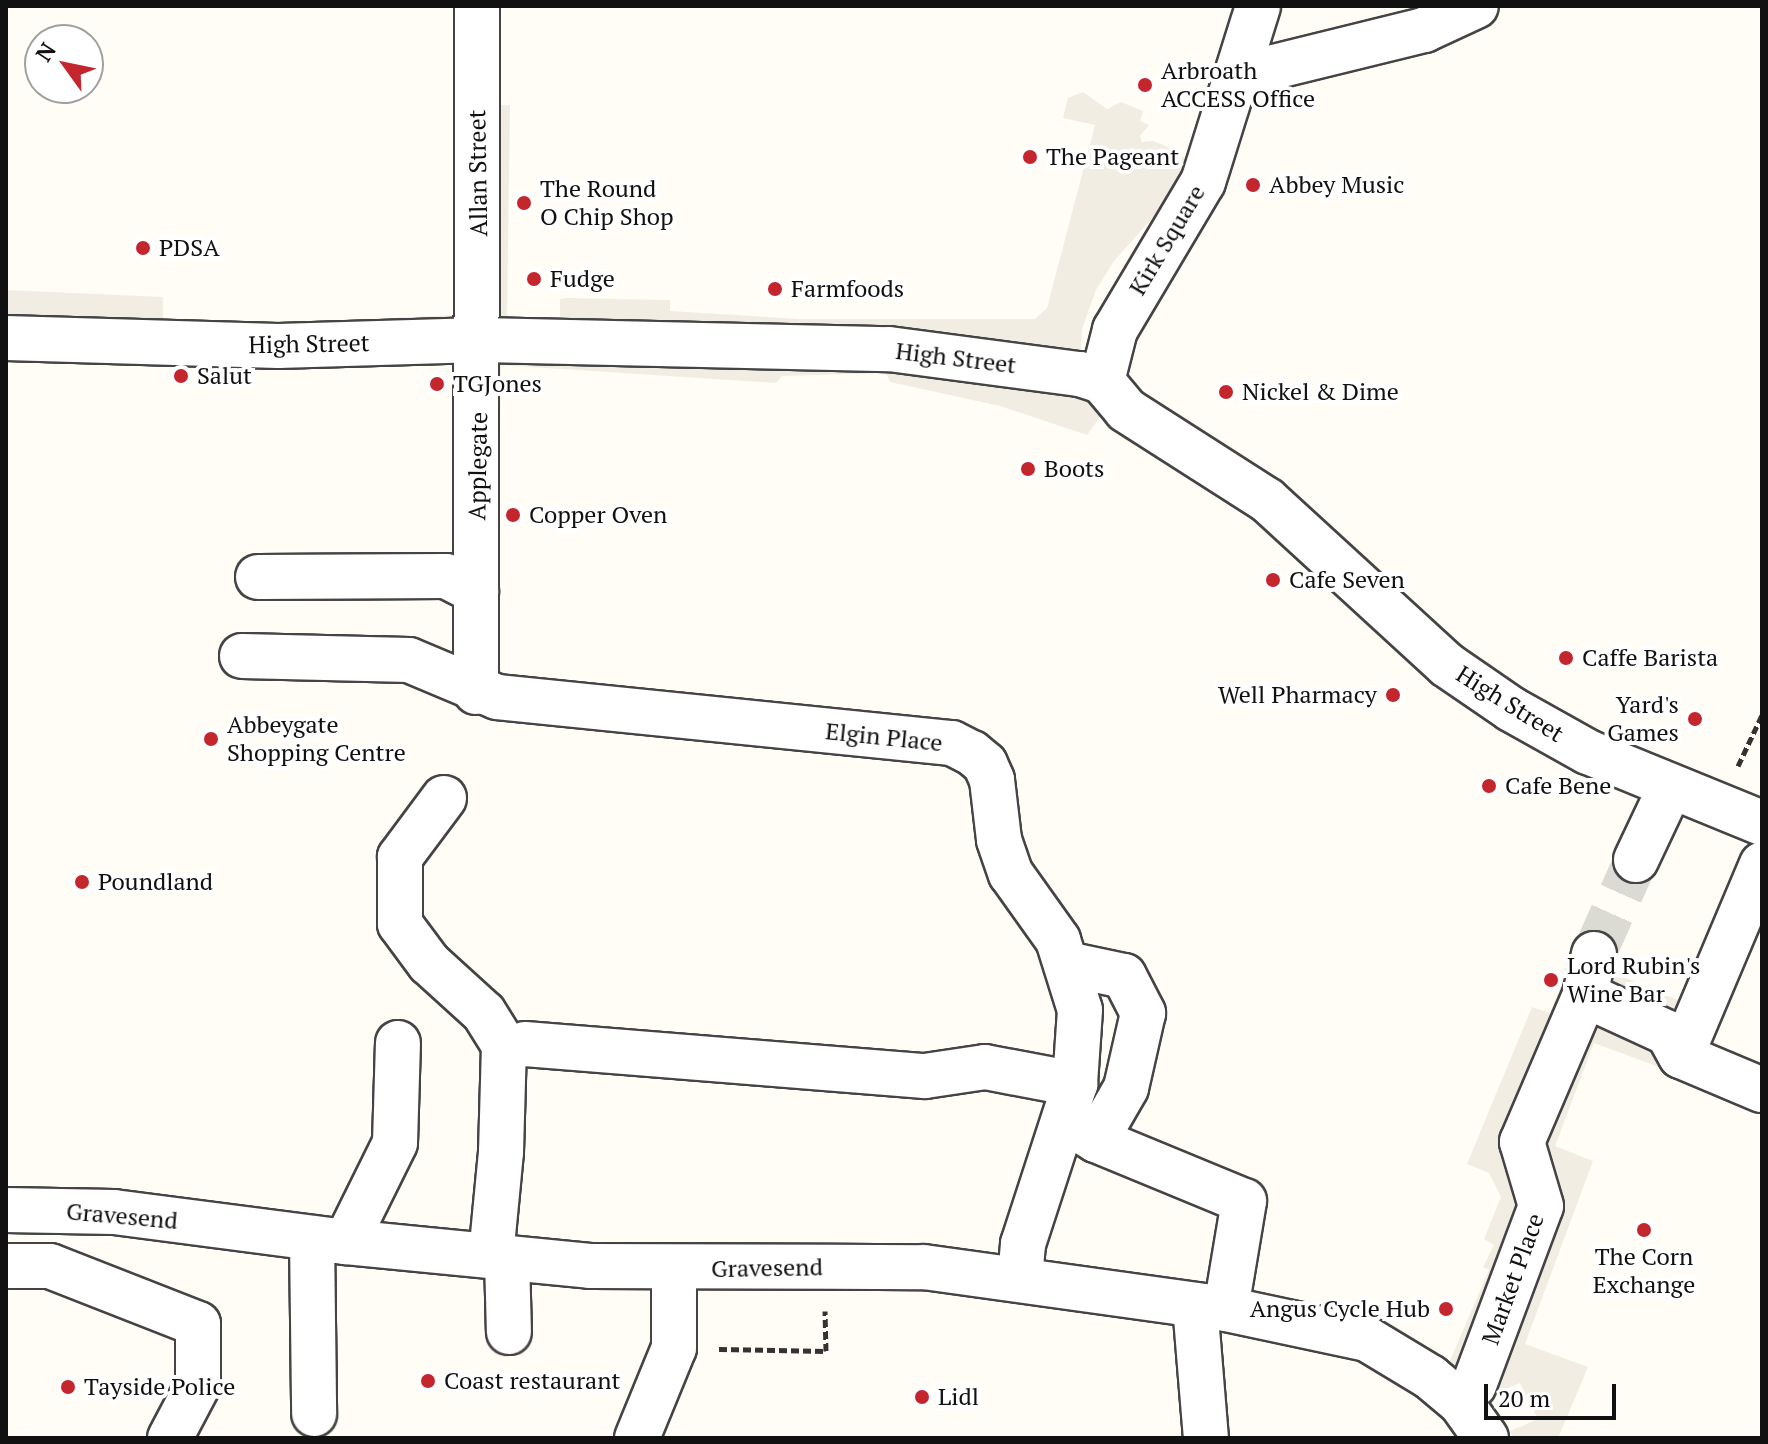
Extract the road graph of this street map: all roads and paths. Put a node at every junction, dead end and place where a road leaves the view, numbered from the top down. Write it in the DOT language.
graph roads {
  1 [pos="477,6"];
  2 [pos="1258,6"];
  3 [pos="1476,6"];
  4 [pos="1237,76"];
  5 [pos="6,338"];
  6 [pos="480,340"];
  7 [pos="1102,381"];
  8 [pos="258,577"];
  9 [pos="476,591"];
  10 [pos="242,656"];
  11 [pos="476,692"];
  12 [pos="1762,715"];
  13 [pos="1670,788"];
  14 [pos="444,798"];
  15 [pos="1719,807"];
  16 [pos="1762,823"];
  17 [pos="1636,860"];
  18 [pos="1762,864"];
  19 [pos="1067,964"];
  20 [pos="398,1043"];
  21 [pos="525,1044"];
  22 [pos="1681,1056"];
  23 [pos="1762,1090"];
  24 [pos="1078,1115"];
  25 [pos="6,1210"];
  26 [pos="329,1240"];
  27 [pos="499,1257"];
  28 [pos="6,1266"];
  29 [pos="674,1270"];
  30 [pos="1020,1279"];
  31 [pos="825,1302"];
  32 [pos="1210,1307"];
  33 [pos="509,1332"];
  34 [pos="674,1348"];
  35 [pos="1474,1385"];
  36 [pos="314,1414"];
  37 [pos="170,1438"];
  38 [pos="637,1438"];
  39 [pos="1206,1438"];
  40 [pos="1486,1438"];
  1 -- 6 [label="street, Allan Street"];
  2 -- 4 [label="street, Kirk Square"];
  3 -- 4 [label="street"];
  4 -- 7 [label="street, Kirk Square"];
  5 -- 6 [label="street, High Street"];
  6 -- 7 [label="street, High Street"];
  6 -- 9 [label="street, Applegate"];
  7 -- 13 [label="street, High Street"];
  8 -- 9 [label="street"];
  9 -- 11 [label="street, Applegate"];
  10 -- 11 [label="street, Elgin Place"];
  11 -- 19 [label="street, Elgin Place"];
  12 -- 15 [label="path"];
  13 -- 15 [label="street, High Street"];
  13 -- 17 [label="street"];
  14 -- 27 [label="street"];
  15 -- 16 [label="street, High Street"];
  18 -- 22 [label="street"];
  19 -- 24 [label="street, Elgin Place"];
  19 -- 24 [label="street"];
  20 -- 26 [label="street"];
  21 -- 24 [label="street"];
  22 -- 23 [label="street"];
  22 -- 35 [label="street, Market Place"];
  24 -- 30 [label="street, Elgin Place"];
  24 -- 32 [label="street"];
  25 -- 26 [label="street, Gravesend"];
  26 -- 27 [label="street, Gravesend"];
  26 -- 36 [label="street"];
  27 -- 29 [label="street, Gravesend"];
  27 -- 33 [label="street"];
  28 -- 37 [label="street"];
  29 -- 30 [label="street, Gravesend"];
  29 -- 34 [label="street"];
  30 -- 32 [label="street, Gravesend"];
  31 -- 34 [label="path"];
  32 -- 39 [label="street"];
  32 -- 40 [label="street, Gravesend"];
  34 -- 38 [label="street"];
}
